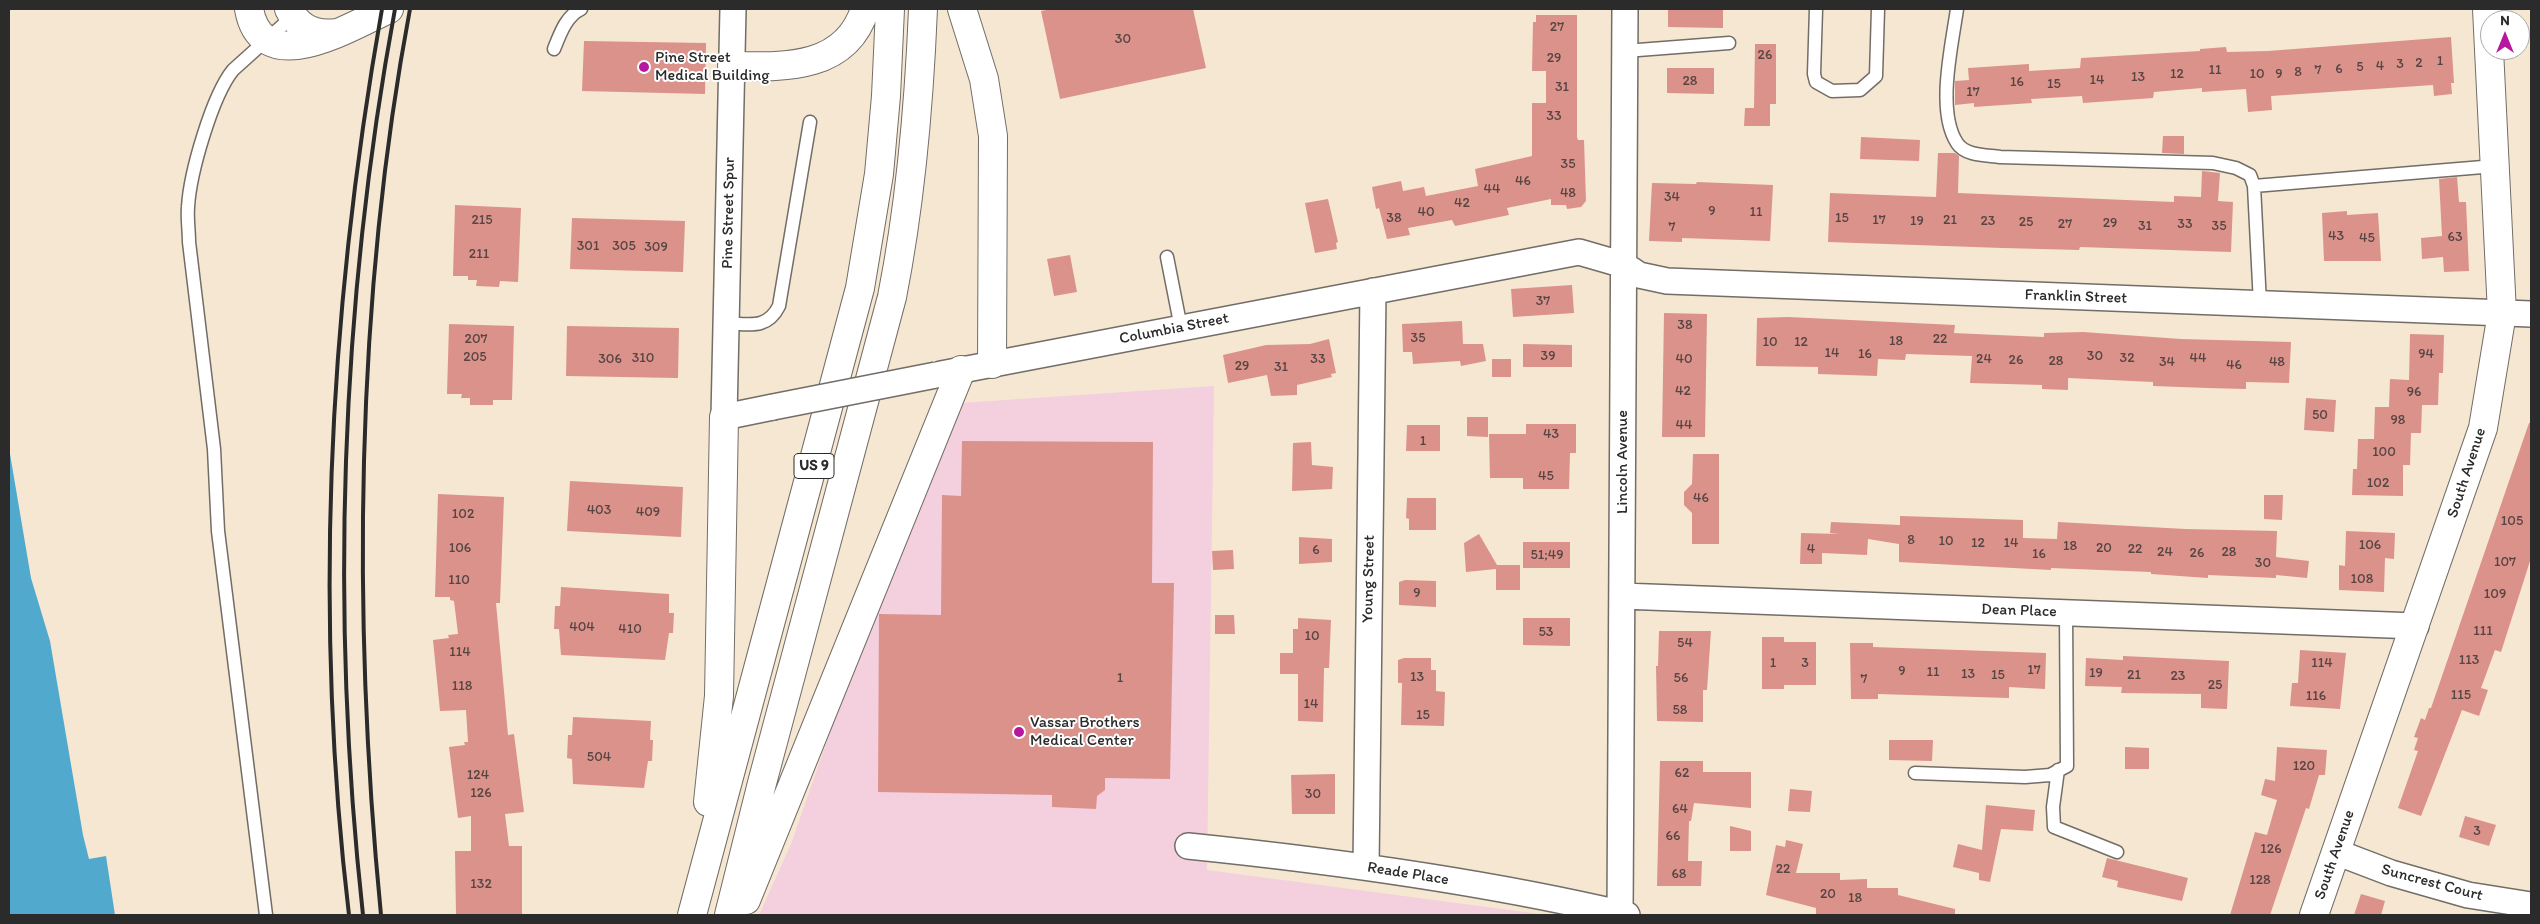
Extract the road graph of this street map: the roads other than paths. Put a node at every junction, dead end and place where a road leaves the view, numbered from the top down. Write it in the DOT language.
graph roads {
  1 [pos="248,9"];
  2 [pos="389,9"];
  3 [pos="581,9"];
  4 [pos="733,9"];
  5 [pos="865,9"];
  6 [pos="890,9"];
  7 [pos="923,9"];
  8 [pos="962,9"];
  9 [pos="1625,9"];
  10 [pos="1816,9"];
  11 [pos="1878,9"];
  12 [pos="1957,9"];
  13 [pos="2487,9"];
  14 [pos="291,12"];
  15 [pos="336,33"];
  16 [pos="266,40"];
  17 [pos="1729,43"];
  18 [pos="554,49"];
  19 [pos="1625,51"];
  20 [pos="732,66"];
  21 [pos="810,122"];
  22 [pos="2494,166"];
  23 [pos="2254,186"];
  24 [pos="1167,256"];
  25 [pos="1624,265"];
  26 [pos="1373,291"];
  27 [pos="2260,304"];
  28 [pos="2502,313"];
  29 [pos="2531,314"];
  30 [pos="726,323"];
  31 [pos="1181,328"];
  32 [pos="992,364"];
  33 [pos="949,372"];
  34 [pos="724,417"];
  35 [pos="1622,596"];
  36 [pos="2066,613"];
  37 [pos="2416,626"];
  38 [pos="2058,770"];
  39 [pos="1915,773"];
  40 [pos="1188,846"];
  41 [pos="2117,852"];
  42 [pos="2336,852"];
  43 [pos="1366,867"];
  44 [pos="2531,904"];
  45 [pos="266,915"];
  46 [pos="692,915"];
  47 [pos="729,915"];
  48 [pos="740,915"];
  49 [pos="1622,915"];
  50 [pos="2314,915"];
  1 -- 16 [label="main road"];
  2 -- 15 [label="main road"];
  3 -- 18 [label="lane"];
  4 -- 20 [label="street, Pine Street Spur"];
  5 -- 20 [label="main road"];
  6 -- 46 [label="main road, US 9"];
  7 -- 47 [label="main road, US 9"];
  8 -- 32 [label="main road"];
  9 -- 19 [label="street, Lincoln Avenue"];
  10 -- 11 [label="lane"];
  12 -- 23 [label="lane"];
  13 -- 22 [label="main road, South Avenue"];
  14 -- 15 [label="main road"];
  14 -- 16 [label="lane"];
  15 -- 16 [label="main road"];
  16 -- 45 [label="lane"];
  17 -- 19 [label="lane"];
  19 -- 25 [label="street, Lincoln Avenue"];
  20 -- 30 [label="street, Pine Street Spur"];
  21 -- 30 [label="lane"];
  22 -- 23 [label="lane"];
  22 -- 28 [label="main road, South Avenue"];
  23 -- 27 [label="lane"];
  24 -- 31 [label="lane"];
  25 -- 26 [label="street, Columbia Street"];
  25 -- 27 [label="street, Franklin Street"];
  25 -- 35 [label="street, Lincoln Avenue"];
  26 -- 31 [label="street, Columbia Street"];
  26 -- 43 [label="street, Young Street"];
  27 -- 28 [label="street, Franklin Street"];
  28 -- 29 [label="street, Franklin Street"];
  28 -- 37 [label="main road, South Avenue"];
  30 -- 34 [label="street, Pine Street Spur"];
  31 -- 32 [label="street, Columbia Street"];
  32 -- 33 [label="street, Columbia Street"];
  33 -- 34 [label="street, Columbia Street, bridge"];
  33 -- 48 [label="main road"];
  34 -- 46 [label="main road"];
  35 -- 36 [label="street, Dean Place"];
  35 -- 49 [label="street, Lincoln Avenue"];
  36 -- 37 [label="street, Dean Place"];
  36 -- 38 [label="lane"];
  37 -- 42 [label="main road, South Avenue"];
  38 -- 39 [label="lane"];
  38 -- 41 [label="lane"];
  40 -- 43 [label="street, Reade Place"];
  42 -- 44 [label="street, Suncrest Court"];
  42 -- 50 [label="main road, South Avenue"];
  43 -- 49 [label="street, Reade Place"];
}
